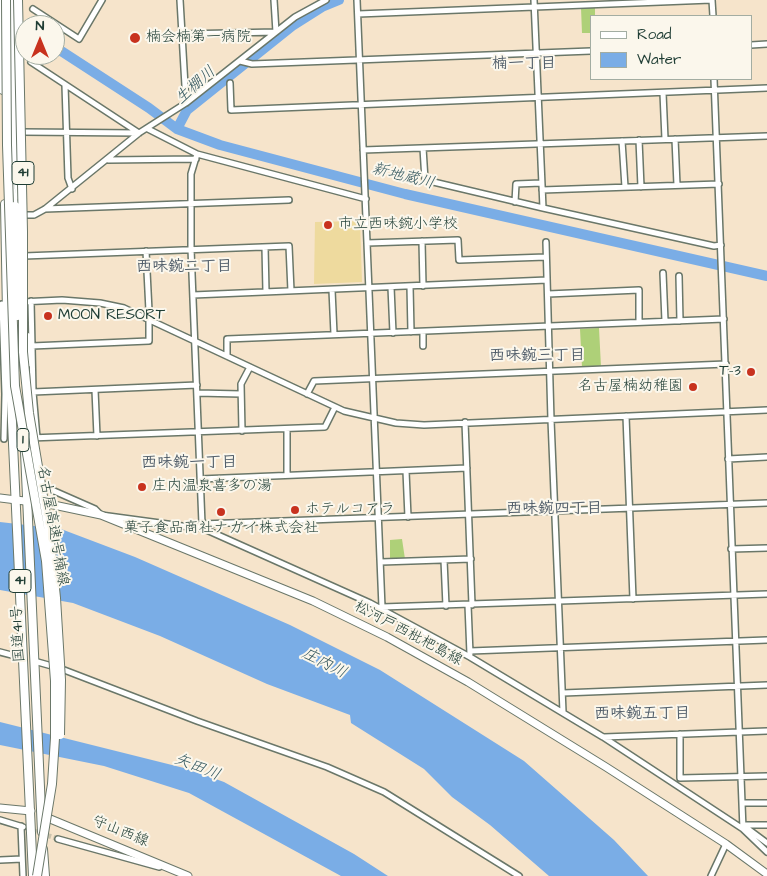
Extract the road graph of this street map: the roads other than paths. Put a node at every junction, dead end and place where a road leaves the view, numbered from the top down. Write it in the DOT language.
graph roads {
  1 [pos="6,0"];
  2 [pos="20,0"];
  3 [pos="102,0"];
  4 [pos="180,0"];
  5 [pos="274,0"];
  6 [pos="326,0"];
  7 [pos="357,0"];
  8 [pos="534,0"];
  9 [pos="712,0"];
  10 [pos="534,7"];
  11 [pos="33,9"];
  12 [pos="358,14"];
  13 [pos="713,15"];
  14 [pos="1,30"];
  15 [pos="276,32"];
  16 [pos="182,34"];
  17 [pos="767,44"];
  18 [pos="752,45"];
  19 [pos="590,51"];
  20 [pos="536,53"];
  21 [pos="360,60"];
  22 [pos="242,62"];
  23 [pos="35,65"];
  24 [pos="714,80"];
  25 [pos="230,83"];
  26 [pos="65,85"];
  27 [pos="767,88"];
  28 [pos="714,90"];
  29 [pos="663,93"];
  30 [pos="538,98"];
  31 [pos="186,103"];
  32 [pos="362,104"];
  33 [pos="2,122"];
  34 [pos="148,129"];
  35 [pos="22,132"];
  36 [pos="65,132"];
  37 [pos="140,134"];
  38 [pos="767,136"];
  39 [pos="718,138"];
  40 [pos="665,139"];
  41 [pos="675,139"];
  42 [pos="639,140"];
  43 [pos="622,141"];
  44 [pos="540,144"];
  45 [pos="4,146"];
  46 [pos="423,148"];
  47 [pos="363,150"];
  48 [pos="196,156"];
  49 [pos="107,160"];
  50 [pos="541,183"];
  51 [pos="718,184"];
  52 [pos="677,185"];
  53 [pos="625,187"];
  54 [pos="641,187"];
  55 [pos="72,188"];
  56 [pos="542,190"];
  57 [pos="21,197"];
  58 [pos="366,199"];
  59 [pos="289,200"];
  60 [pos="516,202"];
  61 [pos="191,203"];
  62 [pos="543,208"];
  63 [pos="3,209"];
  64 [pos="45,209"];
  65 [pos="25,216"];
  66 [pos="422,241"];
  67 [pos="546,242"];
  68 [pos="367,243"];
  69 [pos="721,246"];
  70 [pos="265,247"];
  71 [pos="191,249"];
  72 [pos="146,251"];
  73 [pos="24,256"];
  74 [pos="546,257"];
  75 [pos="3,264"];
  76 [pos="663,273"];
  77 [pos="679,276"];
  78 [pos="547,280"];
  79 [pos="410,286"];
  80 [pos="423,286"];
  81 [pos="392,287"];
  82 [pos="369,288"];
  83 [pos="332,290"];
  84 [pos="291,291"];
  85 [pos="266,292"];
  86 [pos="548,294"];
  87 [pos="193,295"];
  88 [pos="28,301"];
  89 [pos="3,304"];
  90 [pos="148,318"];
  91 [pos="724,319"];
  92 [pos="665,321"];
  93 [pos="680,321"];
  94 [pos="639,322"];
  95 [pos="548,326"];
  96 [pos="411,332"];
  97 [pos="423,332"];
  98 [pos="371,333"];
  99 [pos="393,333"];
  100 [pos="334,334"];
  101 [pos="195,340"];
  102 [pos="32,346"];
  103 [pos="423,346"];
  104 [pos="2,347"];
  105 [pos="227,356"];
  106 [pos="726,364"];
  107 [pos="250,367"];
  108 [pos="550,372"];
  109 [pos="372,379"];
  110 [pos="197,385"];
  111 [pos="95,390"];
  112 [pos="33,392"];
  113 [pos="197,393"];
  114 [pos="3,394"];
  115 [pos="241,394"];
  116 [pos="307,394"];
  117 [pos="335,406"];
  118 [pos="767,410"];
  119 [pos="727,412"];
  120 [pos="626,416"];
  121 [pos="374,420"];
  122 [pos="551,420"];
  123 [pos="465,422"];
  124 [pos="287,428"];
  125 [pos="242,431"];
  126 [pos="198,432"];
  127 [pos="97,436"];
  128 [pos="38,438"];
  129 [pos="5,439"];
  130 [pos="24,443"];
  131 [pos="767,457"];
  132 [pos="728,458"];
  133 [pos="467,468"];
  134 [pos="375,471"];
  135 [pos="406,471"];
  136 [pos="287,476"];
  137 [pos="200,479"];
  138 [pos="0,498"];
  139 [pos="26,501"];
  140 [pos="767,503"];
  141 [pos="18,504"];
  142 [pos="730,504"];
  143 [pos="630,508"];
  144 [pos="554,511"];
  145 [pos="469,514"];
  146 [pos="101,515"];
  147 [pos="408,517"];
  148 [pos="379,518"];
  149 [pos="201,526"];
  150 [pos="767,548"];
  151 [pos="732,549"];
  152 [pos="471,559"];
  153 [pos="444,560"];
  154 [pos="381,562"];
  155 [pos="767,594"];
  156 [pos="733,595"];
  157 [pos="633,599"];
  158 [pos="559,602"];
  159 [pos="470,605"];
  160 [pos="446,606"];
  161 [pos="382,608"];
  162 [pos="767,640"];
  163 [pos="735,641"];
  164 [pos="561,648"];
  165 [pos="0,652"];
  166 [pos="470,654"];
  167 [pos="23,658"];
  168 [pos="34,661"];
  169 [pos="767,686"];
  170 [pos="737,687"];
  171 [pos="563,694"];
  172 [pos="563,712"];
  173 [pos="767,731"];
  174 [pos="739,732"];
  175 [pos="680,734"];
  176 [pos="603,737"];
  177 [pos="767,776"];
  178 [pos="741,777"];
  179 [pos="742,803"];
  180 [pos="767,803"];
  181 [pos="0,808"];
  182 [pos="30,812"];
  183 [pos="41,815"];
  184 [pos="0,820"];
  185 [pos="767,825"];
  186 [pos="743,827"];
  187 [pos="58,839"];
  188 [pos="767,843"];
  189 [pos="726,844"];
  190 [pos="767,852"];
  191 [pos="22,859"];
  192 [pos="0,860"];
  193 [pos="176,871"];
  194 [pos="767,874"];
  195 [pos="23,876"];
  196 [pos="33,876"];
  197 [pos="39,876"];
  198 [pos="45,876"];
  199 [pos="188,876"];
  200 [pos="520,876"];
  201 [pos="711,876"];
  1 -- 14 [label="highway, 国道41号 / 41"];
  1 -- 57 [label="highway"];
  1 -- 130 [label="highway, 名古屋高速1号楠線 / 1, bridge"];
  2 -- 35 [label="highway, 国道41号 / 41, bridge"];
  2 -- 57 [label="highway, 名古屋高速1号楠線 / 1, bridge"];
  3 -- 11 [label="street"];
  4 -- 16 [label="street"];
  5 -- 15 [label="street"];
  6 -- 15 [label="street"];
  7 -- 12 [label="street"];
  8 -- 10 [label="street"];
  9 -- 10 [label="street"];
  9 -- 13 [label="street"];
  10 -- 12 [label="street"];
  10 -- 20 [label="street"];
  12 -- 21 [label="street"];
  14 -- 33 [label="highway, 国道41号 / 41"];
  15 -- 16 [label="street"];
  15 -- 22 [label="street"];
  16 -- 31 [label="street"];
  17 -- 18 [label="street"];
  19 -- 20 [label="street"];
  20 -- 21 [label="street"];
  20 -- 30 [label="street"];
  21 -- 22 [label="street"];
  21 -- 32 [label="street"];
  22 -- 31 [label="street"];
  23 -- 26 [label="street"];
  24 -- 28 [label="street"];
  25 -- 32 [label="street"];
  26 -- 36 [label="street"];
  26 -- 37 [label="street"];
  27 -- 28 [label="street"];
  28 -- 29 [label="street"];
  28 -- 39 [label="street"];
  29 -- 30 [label="street"];
  29 -- 40 [label="street"];
  30 -- 32 [label="street"];
  30 -- 44 [label="street"];
  31 -- 34 [label="street"];
  32 -- 47 [label="street"];
  33 -- 45 [label="highway, 国道41号 / 41"];
  34 -- 37 [label="street"];
  34 -- 48 [label="street"];
  35 -- 36 [label="street"];
  35 -- 65 [label="highway, 国道41号 / 41"];
  36 -- 37 [label="street"];
  36 -- 55 [label="street"];
  37 -- 49 [label="street"];
  38 -- 39 [label="street"];
  39 -- 41 [label="street"];
  39 -- 51 [label="street"];
  40 -- 41 [label="street"];
  40 -- 42 [label="street"];
  41 -- 52 [label="street"];
  42 -- 43 [label="street"];
  42 -- 54 [label="street"];
  43 -- 44 [label="street"];
  43 -- 53 [label="street"];
  44 -- 46 [label="street"];
  44 -- 50 [label="street"];
  45 -- 63 [label="highway, 国道41号 / 41"];
  45 -- 130 [label="highway, bridge"];
  46 -- 47 [label="street"];
  46 -- 60 [label="street"];
  47 -- 58 [label="street"];
  48 -- 49 [label="street"];
  48 -- 58 [label="street"];
  48 -- 61 [label="street"];
  49 -- 55 [label="street"];
  50 -- 56 [label="street"];
  50 -- 60 [label="street"];
  51 -- 52 [label="street"];
  51 -- 69 [label="street"];
  52 -- 54 [label="street"];
  53 -- 54 [label="street"];
  53 -- 56 [label="street"];
  55 -- 64 [label="street"];
  56 -- 62 [label="street"];
  57 -- 197 [label="highway, 名古屋高速1号楠線 / 1, bridge"];
  58 -- 68 [label="street"];
  59 -- 61 [label="street"];
  60 -- 62 [label="street"];
  61 -- 64 [label="street"];
  61 -- 71 [label="street"];
  62 -- 69 [label="street"];
  63 -- 65 [label="street"];
  63 -- 75 [label="highway, 国道41号 / 41"];
  64 -- 65 [label="street"];
  65 -- 73 [label="highway, 国道41号 / 41"];
  66 -- 68 [label="street"];
  66 -- 74 [label="street"];
  66 -- 80 [label="street"];
  67 -- 74 [label="street"];
  68 -- 82 [label="street"];
  69 -- 91 [label="street"];
  70 -- 71 [label="street"];
  70 -- 84 [label="street"];
  70 -- 85 [label="street"];
  71 -- 72 [label="street"];
  71 -- 87 [label="street"];
  72 -- 73 [label="street"];
  72 -- 90 [label="street"];
  73 -- 88 [label="highway, 国道41号 / 41"];
  74 -- 78 [label="street"];
  75 -- 89 [label="highway, 国道41号 / 41"];
  76 -- 92 [label="street"];
  77 -- 93 [label="street"];
  78 -- 80 [label="street"];
  78 -- 86 [label="street"];
  79 -- 80 [label="street"];
  79 -- 81 [label="street"];
  79 -- 96 [label="street"];
  81 -- 82 [label="street"];
  81 -- 99 [label="street"];
  82 -- 83 [label="street"];
  82 -- 98 [label="street"];
  83 -- 84 [label="street"];
  83 -- 100 [label="street"];
  84 -- 85 [label="street"];
  85 -- 87 [label="street"];
  86 -- 94 [label="street"];
  86 -- 95 [label="street"];
  87 -- 101 [label="street"];
  88 -- 89 [label="street"];
  88 -- 90 [label="street"];
  88 -- 102 [label="street"];
  88 -- 139 [label="highway, 国道41号 / 41"];
  89 -- 104 [label="street"];
  89 -- 141 [label="highway, 国道41号 / 41"];
  90 -- 101 [label="street"];
  90 -- 102 [label="street"];
  91 -- 93 [label="street"];
  91 -- 106 [label="street"];
  92 -- 93 [label="street"];
  92 -- 94 [label="street"];
  94 -- 95 [label="street"];
  95 -- 97 [label="street"];
  95 -- 108 [label="street"];
  96 -- 97 [label="street"];
  96 -- 99 [label="street"];
  97 -- 103 [label="street"];
  98 -- 99 [label="street"];
  98 -- 100 [label="street"];
  98 -- 109 [label="street"];
  100 -- 105 [label="street"];
  101 -- 105 [label="street"];
  101 -- 110 [label="street"];
  102 -- 112 [label="street"];
  104 -- 114 [label="street"];
  105 -- 107 [label="street"];
  106 -- 108 [label="street"];
  106 -- 119 [label="street"];
  107 -- 115 [label="street"];
  107 -- 116 [label="street"];
  108 -- 109 [label="street"];
  108 -- 122 [label="street"];
  109 -- 116 [label="street"];
  109 -- 121 [label="street"];
  110 -- 111 [label="street"];
  110 -- 113 [label="street"];
  111 -- 112 [label="street"];
  111 -- 127 [label="street"];
  112 -- 128 [label="street"];
  113 -- 115 [label="street"];
  113 -- 126 [label="street"];
  114 -- 129 [label="street"];
  115 -- 125 [label="street"];
  116 -- 117 [label="street"];
  117 -- 121 [label="street"];
  117 -- 124 [label="street"];
  118 -- 119 [label="street"];
  119 -- 120 [label="street"];
  119 -- 132 [label="street"];
  120 -- 122 [label="street"];
  120 -- 143 [label="street"];
  121 -- 123 [label="street"];
  121 -- 134 [label="street"];
  122 -- 123 [label="street"];
  122 -- 144 [label="street"];
  123 -- 133 [label="street"];
  124 -- 125 [label="street"];
  124 -- 136 [label="street"];
  125 -- 126 [label="street"];
  126 -- 127 [label="street"];
  126 -- 137 [label="street"];
  127 -- 128 [label="street"];
  128 -- 146 [label="street"];
  130 -- 197 [label="highway, 名古屋高速1号楠線 / 1, bridge"];
  131 -- 132 [label="street"];
  132 -- 142 [label="street"];
  133 -- 135 [label="street"];
  133 -- 145 [label="street"];
  134 -- 135 [label="street"];
  134 -- 136 [label="street"];
  134 -- 148 [label="street"];
  135 -- 147 [label="street"];
  136 -- 137 [label="street"];
  137 -- 149 [label="street"];
  138 -- 141 [label="main road, 松河戸西枇杷島線"];
  139 -- 141 [label="main road, 松河戸西枇杷島線"];
  139 -- 146 [label="main road, 松河戸西枇杷島線"];
  139 -- 168 [label="highway, 国道41号 / 41"];
  140 -- 142 [label="street"];
  141 -- 167 [label="highway, 国道41号 / 41"];
  142 -- 143 [label="street"];
  142 -- 151 [label="street"];
  143 -- 144 [label="street"];
  143 -- 157 [label="street"];
  144 -- 145 [label="street"];
  144 -- 158 [label="street"];
  145 -- 147 [label="street"];
  145 -- 152 [label="street"];
  146 -- 149 [label="street"];
  146 -- 189 [label="main road, 松河戸西枇杷島線"];
  147 -- 148 [label="street"];
  148 -- 149 [label="street"];
  148 -- 154 [label="street"];
  149 -- 161 [label="street"];
  150 -- 151 [label="street"];
  151 -- 156 [label="street"];
  152 -- 153 [label="street"];
  152 -- 159 [label="street"];
  153 -- 154 [label="street"];
  153 -- 160 [label="street"];
  154 -- 161 [label="street"];
  155 -- 156 [label="street"];
  156 -- 157 [label="street"];
  156 -- 163 [label="street"];
  157 -- 158 [label="street"];
  158 -- 159 [label="street"];
  158 -- 164 [label="street"];
  159 -- 160 [label="street"];
  159 -- 166 [label="street"];
  160 -- 161 [label="street"];
  161 -- 166 [label="street"];
  162 -- 163 [label="street"];
  163 -- 164 [label="street"];
  163 -- 170 [label="street"];
  164 -- 166 [label="street"];
  164 -- 171 [label="street"];
  165 -- 167 [label="street"];
  166 -- 172 [label="street"];
  167 -- 182 [label="highway, 国道41号 / 41"];
  168 -- 183 [label="highway, 国道41号 / 41"];
  168 -- 200 [label="street"];
  169 -- 170 [label="street"];
  170 -- 171 [label="street"];
  170 -- 174 [label="street"];
  171 -- 172 [label="street"];
  172 -- 176 [label="street"];
  173 -- 174 [label="street"];
  174 -- 175 [label="street"];
  174 -- 178 [label="street"];
  175 -- 176 [label="street"];
  175 -- 178 [label="street"];
  176 -- 186 [label="street"];
  177 -- 178 [label="street"];
  178 -- 179 [label="street"];
  179 -- 180 [label="street"];
  179 -- 186 [label="street"];
  181 -- 182 [label="main road"];
  182 -- 196 [label="highway, 国道41号 / 41"];
  183 -- 193 [label="main road, 守山西線"];
  183 -- 198 [label="highway, 国道41号 / 41"];
  184 -- 191 [label="street"];
  185 -- 186 [label="street"];
  186 -- 188 [label="street"];
  186 -- 190 [label="street"];
  187 -- 193 [label="street"];
  189 -- 194 [label="main road, 松河戸西枇杷島線"];
  189 -- 201 [label="street"];
  191 -- 192 [label="street"];
  191 -- 195 [label="street"];
  193 -- 199 [label="main road, 守山西線"];
}
